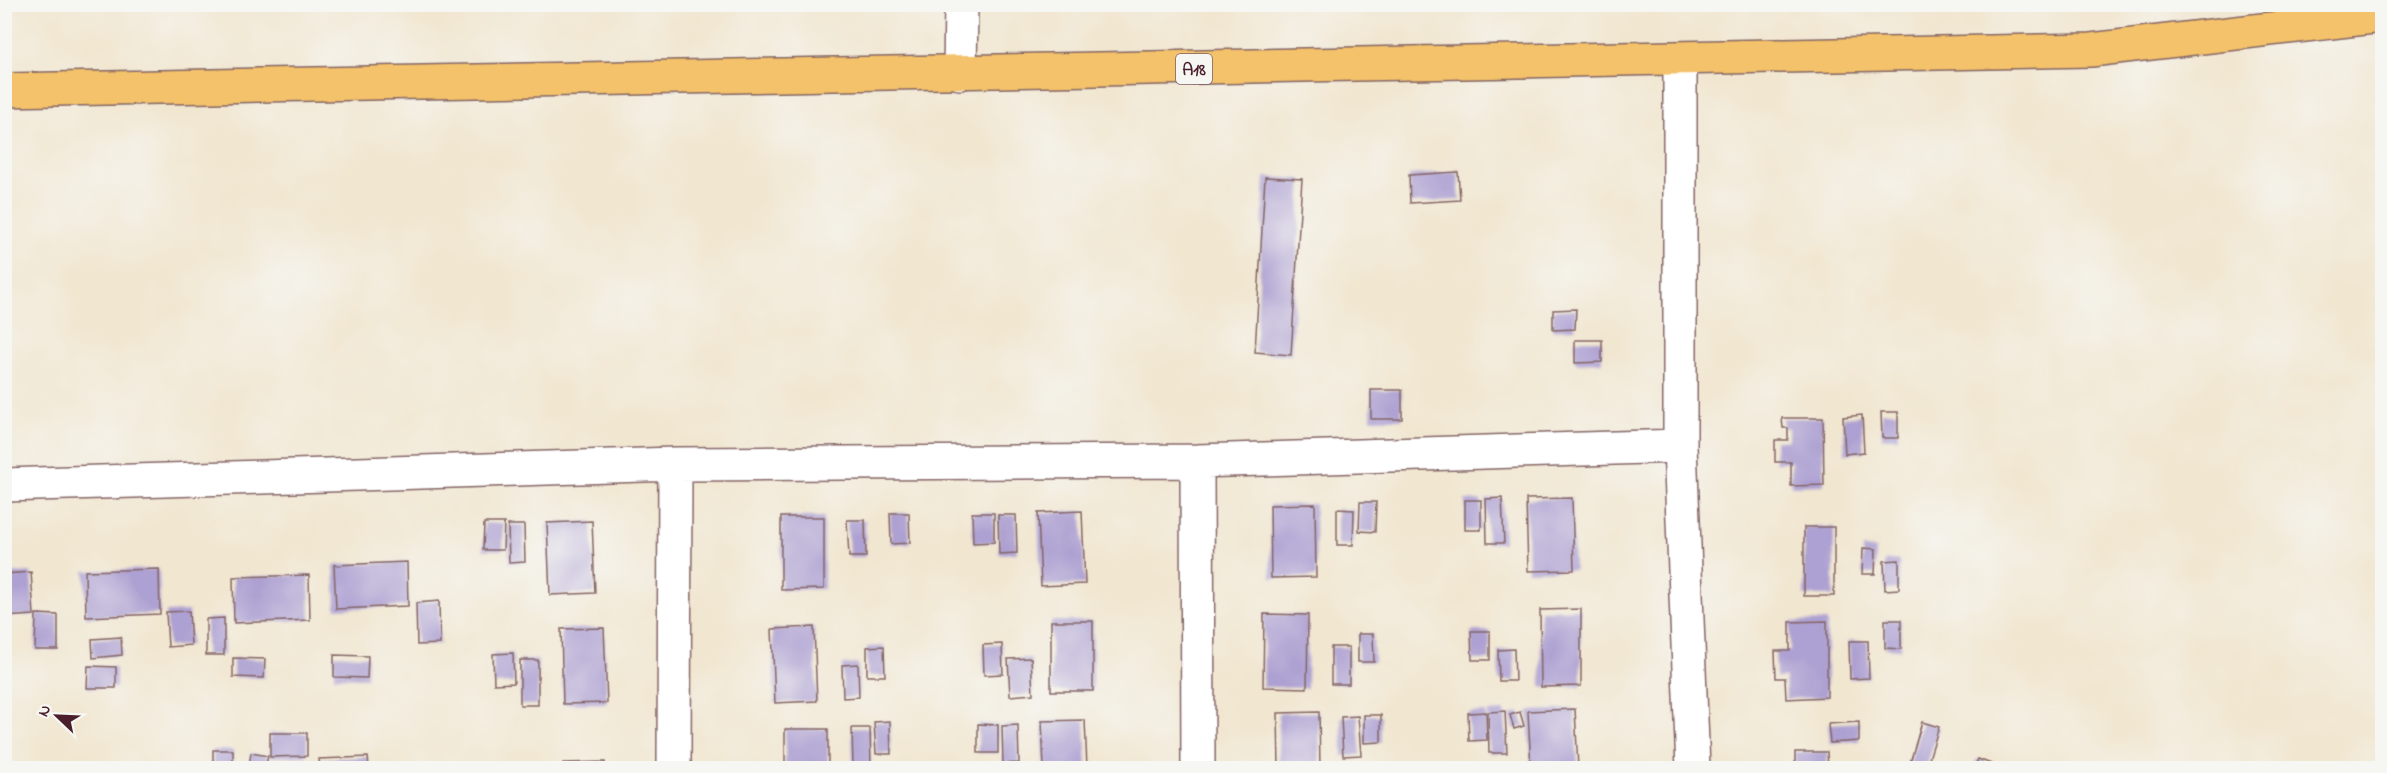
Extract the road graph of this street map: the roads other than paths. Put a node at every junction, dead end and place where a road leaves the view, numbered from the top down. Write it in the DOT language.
graph roads {
  1 [pos="961,4"];
  2 [pos="2382,16"];
  3 [pos="1680,59"];
  4 [pos="960,73"];
  5 [pos="4,90"];
  6 [pos="1680,446"];
  7 [pos="1197,461"];
  8 [pos="675,464"];
  9 [pos="4,485"];
  10 [pos="674,768"];
  11 [pos="1198,768"];
  12 [pos="1693,768"];
  1 -- 4 [label="street"];
  2 -- 3 [label="highway, A18"];
  3 -- 4 [label="highway, A18"];
  3 -- 6 [label="street"];
  4 -- 5 [label="highway, A18"];
  6 -- 7 [label="street"];
  6 -- 12 [label="street"];
  7 -- 8 [label="street"];
  7 -- 11 [label="street"];
  8 -- 9 [label="street"];
  8 -- 10 [label="street"];
}
